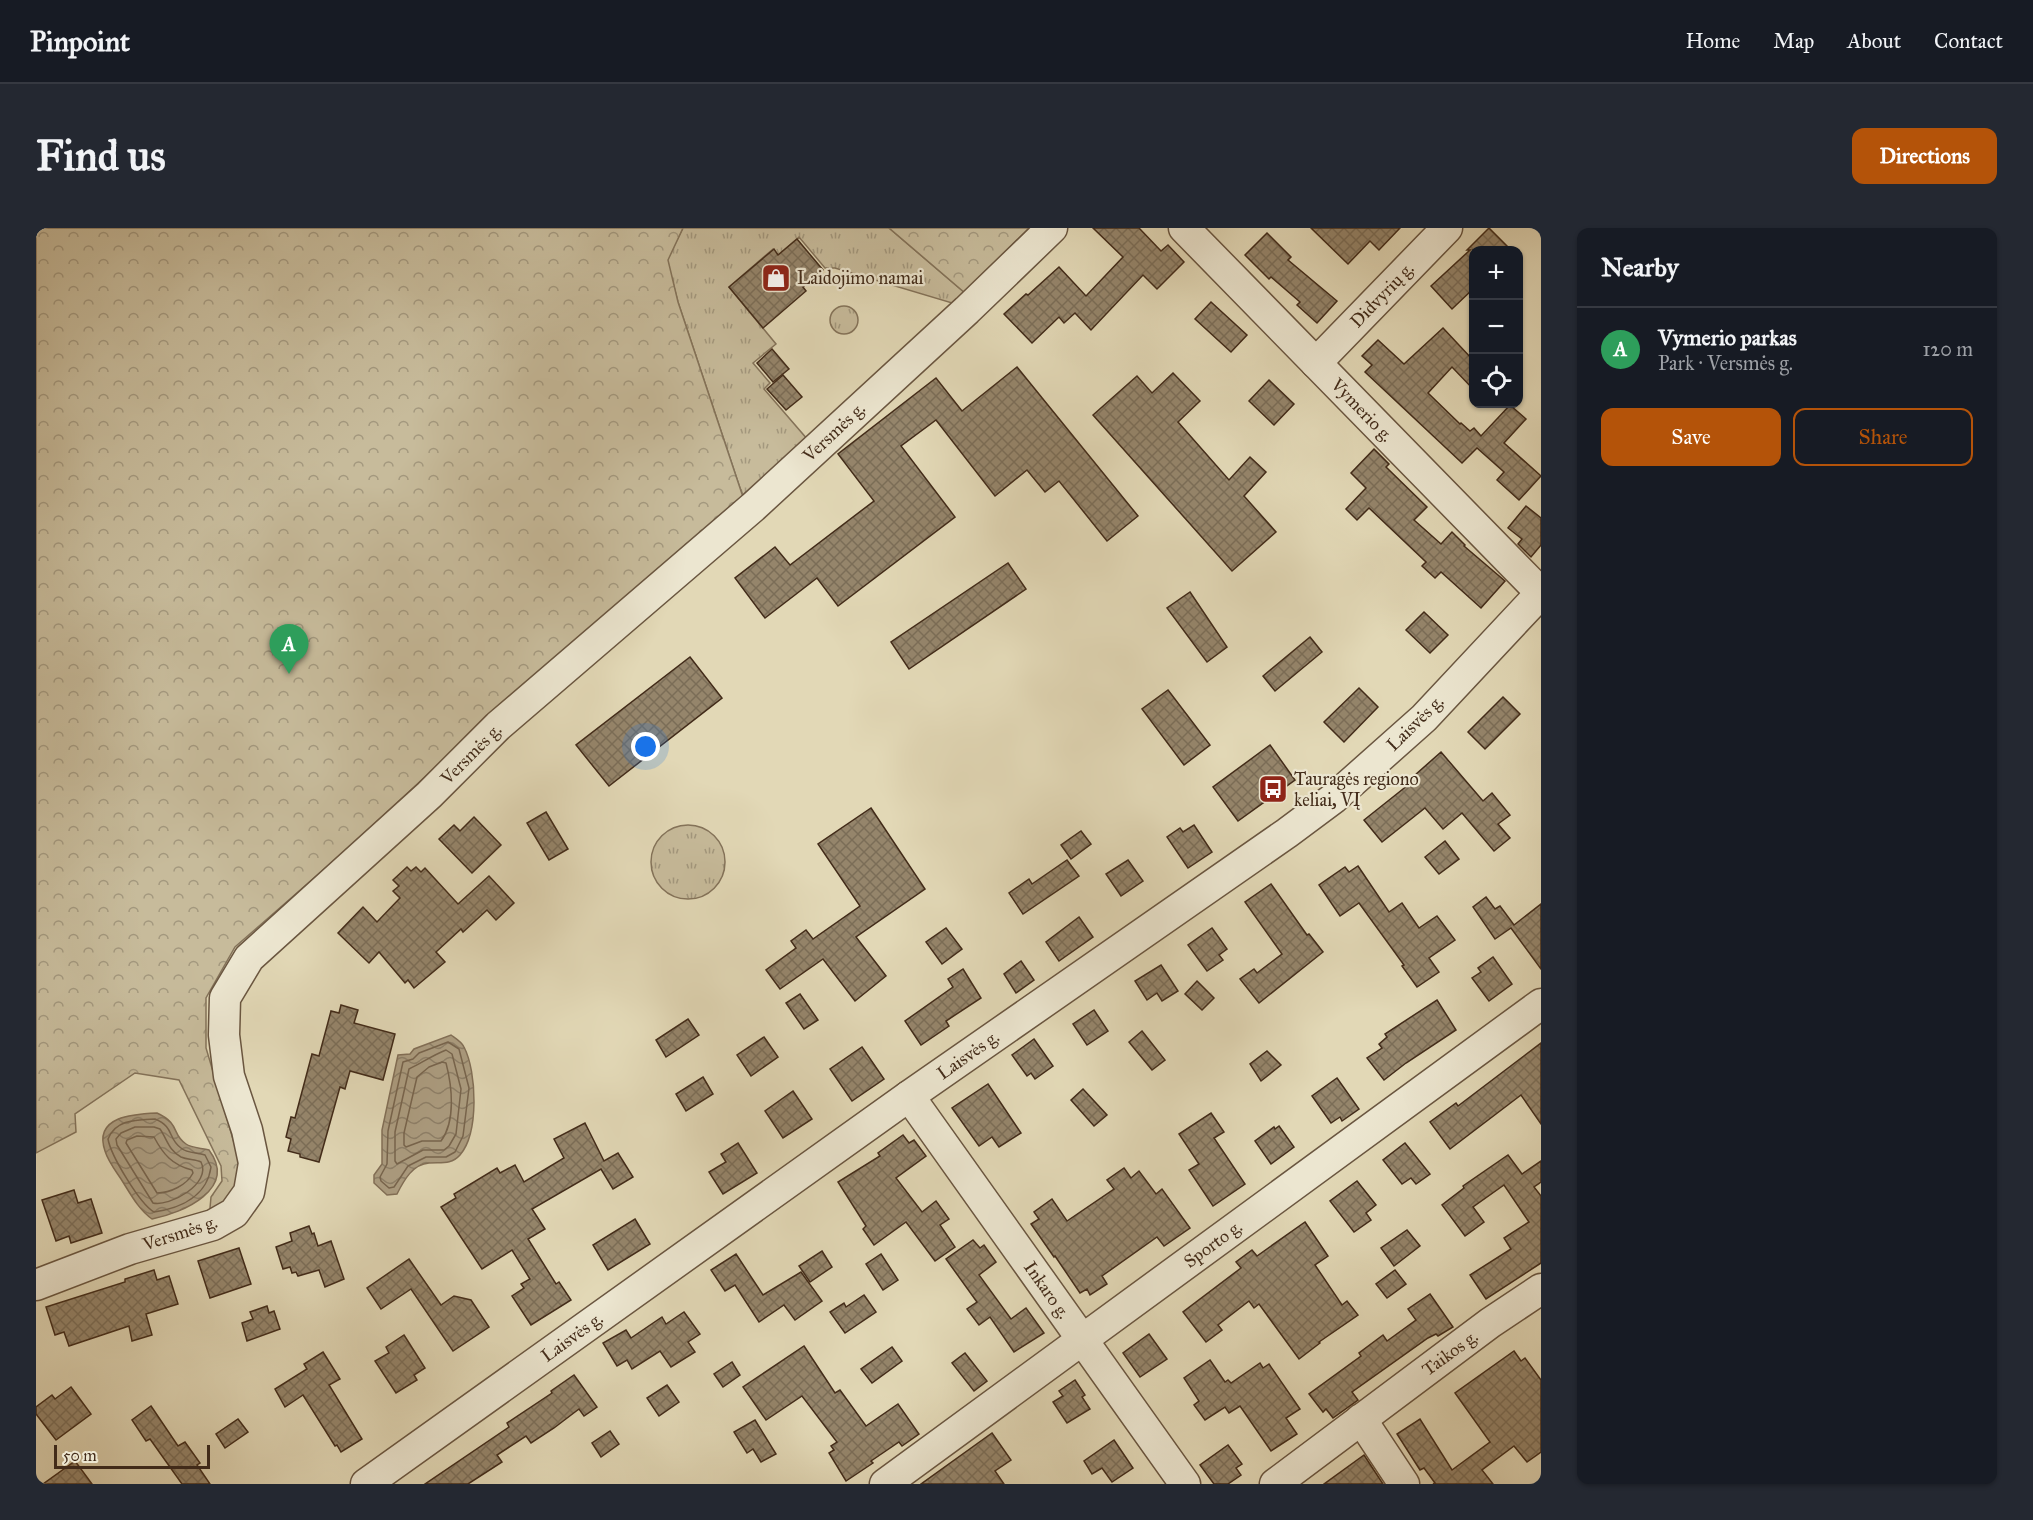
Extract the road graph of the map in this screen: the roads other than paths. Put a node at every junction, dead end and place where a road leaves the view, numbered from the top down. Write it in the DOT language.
graph roads {
  1 [pos="1052,228"];
  2 [pos="1184,228"];
  3 [pos="1447,228"];
  4 [pos="1316,363"];
  5 [pos="1541,593"];
  6 [pos="1541,1004"];
  7 [pos="909,1096"];
  8 [pos="36,1285"];
  9 [pos="1541,1288"];
  10 [pos="1082,1340"];
  11 [pos="1360,1419"];
  12 [pos="366,1484"];
  13 [pos="885,1484"];
  14 [pos="1185,1484"];
  15 [pos="1275,1484"];
  16 [pos="1404,1484"];
  1 -- 8 [label="street, Versmės g."];
  2 -- 4 [label="street, Vymerio g."];
  3 -- 4 [label="street, Didvyrių g."];
  4 -- 5 [label="street, Vymerio g."];
  5 -- 7 [label="street, Laisvės g."];
  6 -- 10 [label="street, Sporto g."];
  7 -- 10 [label="street, Inkaro g."];
  7 -- 12 [label="street, Laisvės g."];
  9 -- 11 [label="street, Taikos g."];
  10 -- 13 [label="street, Sporto g."];
  10 -- 14 [label="street, Inkaro g."];
  11 -- 15 [label="street, Taikos g."];
  11 -- 16 [label="street"];
}
